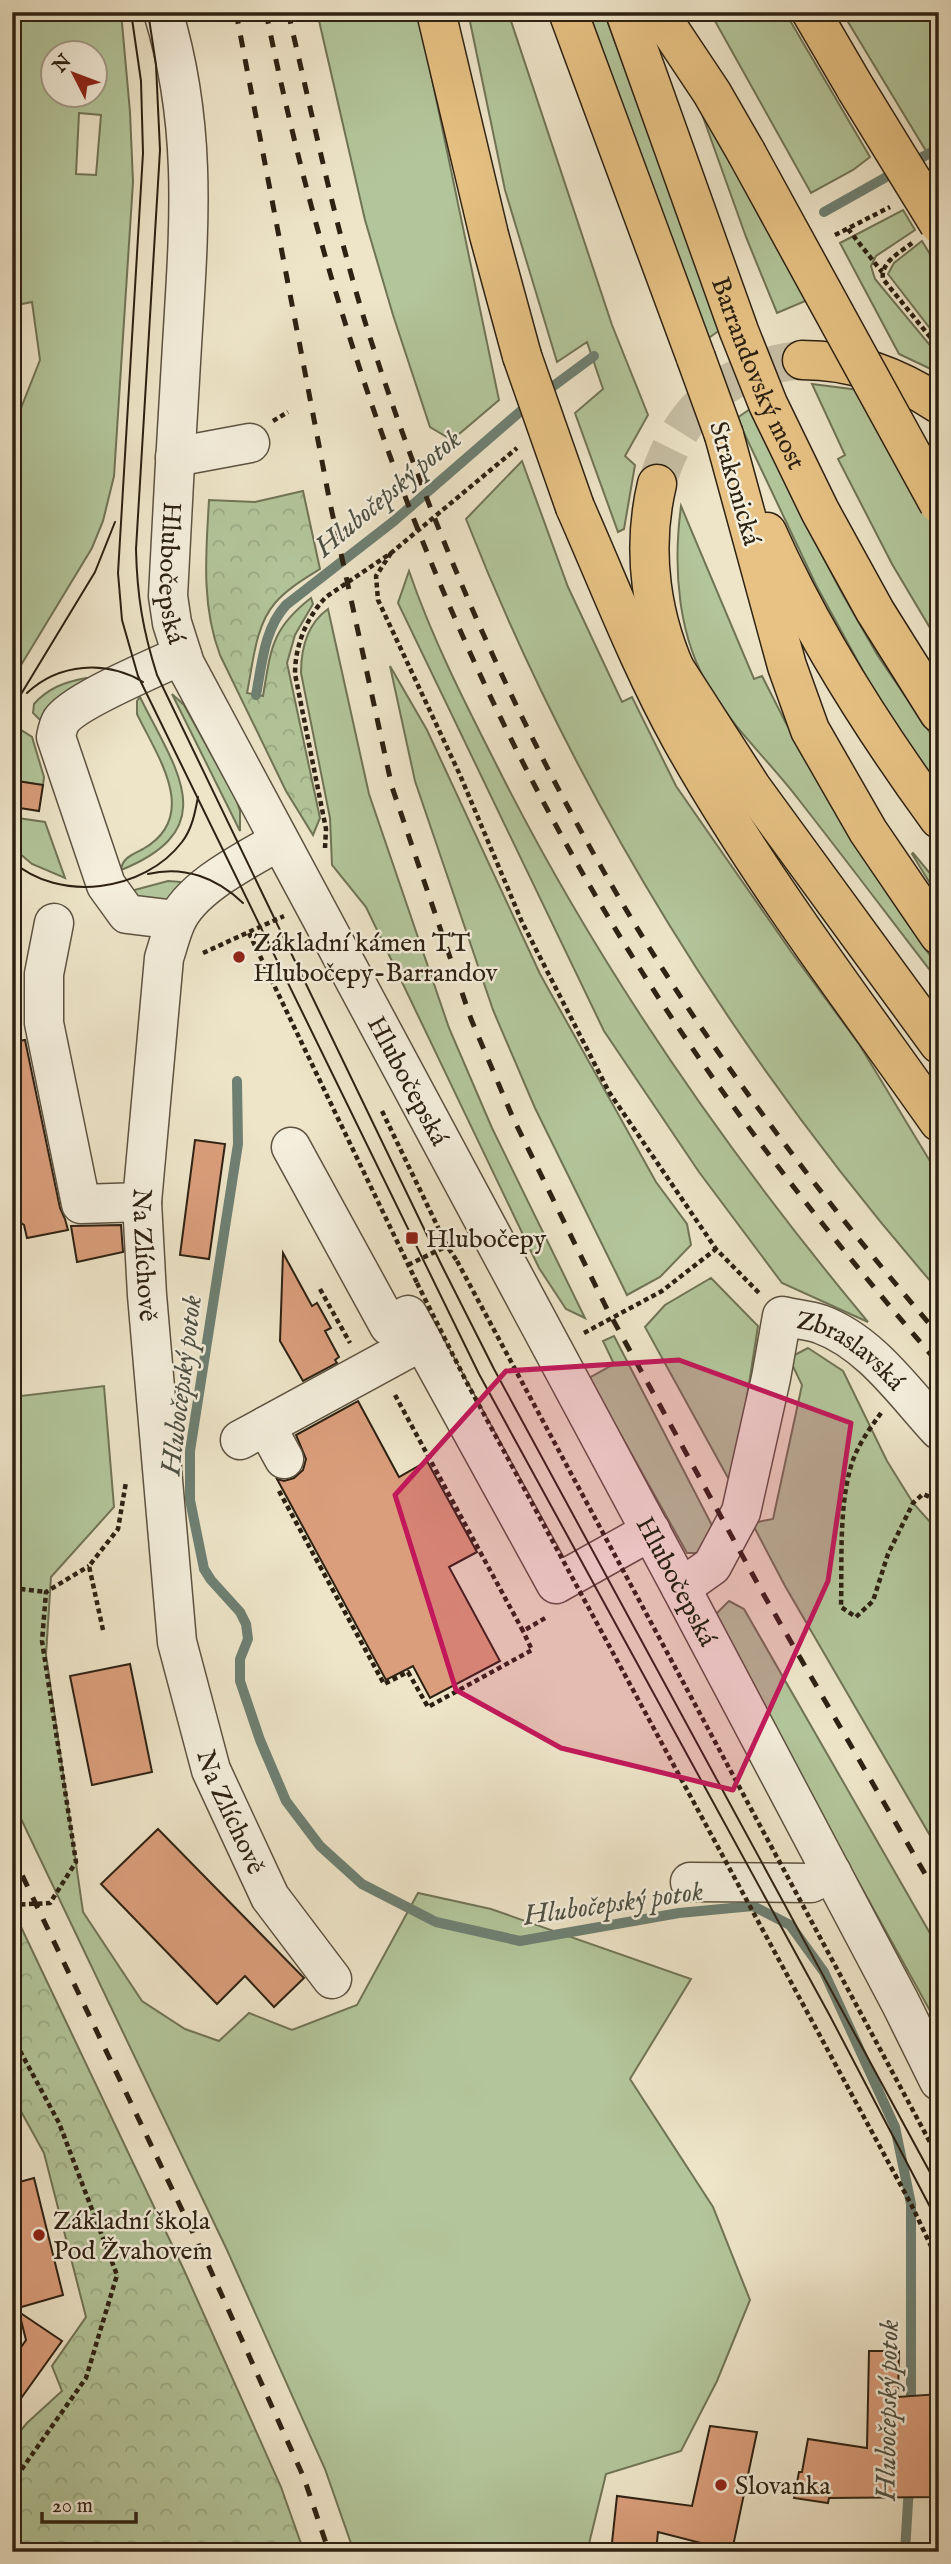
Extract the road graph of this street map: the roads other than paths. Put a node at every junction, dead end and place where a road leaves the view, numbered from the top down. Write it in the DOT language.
graph roads {
  1 [pos="163,12"];
  2 [pos="436,12"];
  3 [pos="568,12"];
  4 [pos="625,12"];
  5 [pos="658,12"];
  6 [pos="811,12"];
  7 [pos="928,232"];
  8 [pos="802,360"];
  9 [pos="939,404"];
  10 [pos="724,435"];
  11 [pos="250,443"];
  12 [pos="175,457"];
  13 [pos="657,484"];
  14 [pos="939,504"];
  15 [pos="182,656"];
  16 [pos="674,667"];
  17 [pos="939,713"];
  18 [pos="939,819"];
  19 [pos="279,841"];
  20 [pos="176,920"];
  21 [pos="54,923"];
  22 [pos="801,926"];
  23 [pos="939,935"];
  24 [pos="939,1044"];
  25 [pos="939,1122"];
  26 [pos="291,1147"];
  27 [pos="142,1202"];
  28 [pos="422,1340"];
  29 [pos="939,1430"];
  30 [pos="279,1471"];
  31 [pos="650,1531"];
  32 [pos="681,1588"];
  33 [pos="832,1873"];
  34 [pos="690,1882"];
  35 [pos="332,1979"];
  36 [pos="939,2081"];
  1 -- 12 [label="street, Hlubočepská"];
  2 -- 22 [label="main road, bridge"];
  3 -- 10 [label="main road, Strakonická, bridge"];
  4 -- 17 [label="main road, Barrandovský most"];
  5 -- 14 [label="main road, bridge"];
  6 -- 7 [label="main road, bridge"];
  8 -- 9 [label="main road"];
  10 -- 18 [label="main road"];
  10 -- 23 [label="main road, Strakonická"];
  11 -- 12 [label="street"];
  12 -- 15 [label="street, Hlubočepská"];
  13 -- 16 [label="main road"];
  15 -- 19 [label="street, Hlubočepská"];
  15 -- 20 [label="street"];
  16 -- 22 [label="main road"];
  16 -- 24 [label="main road"];
  19 -- 20 [label="street, Na Zlíchově"];
  19 -- 31 [label="street, Hlubočepská"];
  20 -- 27 [label="street, Na Zlíchově"];
  21 -- 27 [label="street"];
  22 -- 25 [label="main road"];
  26 -- 28 [label="street"];
  27 -- 35 [label="street, Na Zlíchově"];
  28 -- 30 [label="street"];
  28 -- 31 [label="street"];
  29 -- 32 [label="street, Zbraslavská"];
  31 -- 32 [label="street, Hlubočepská"];
  32 -- 33 [label="street, Hlubočepská"];
  33 -- 34 [label="street"];
  33 -- 36 [label="street, Hlubočepská"];
}
